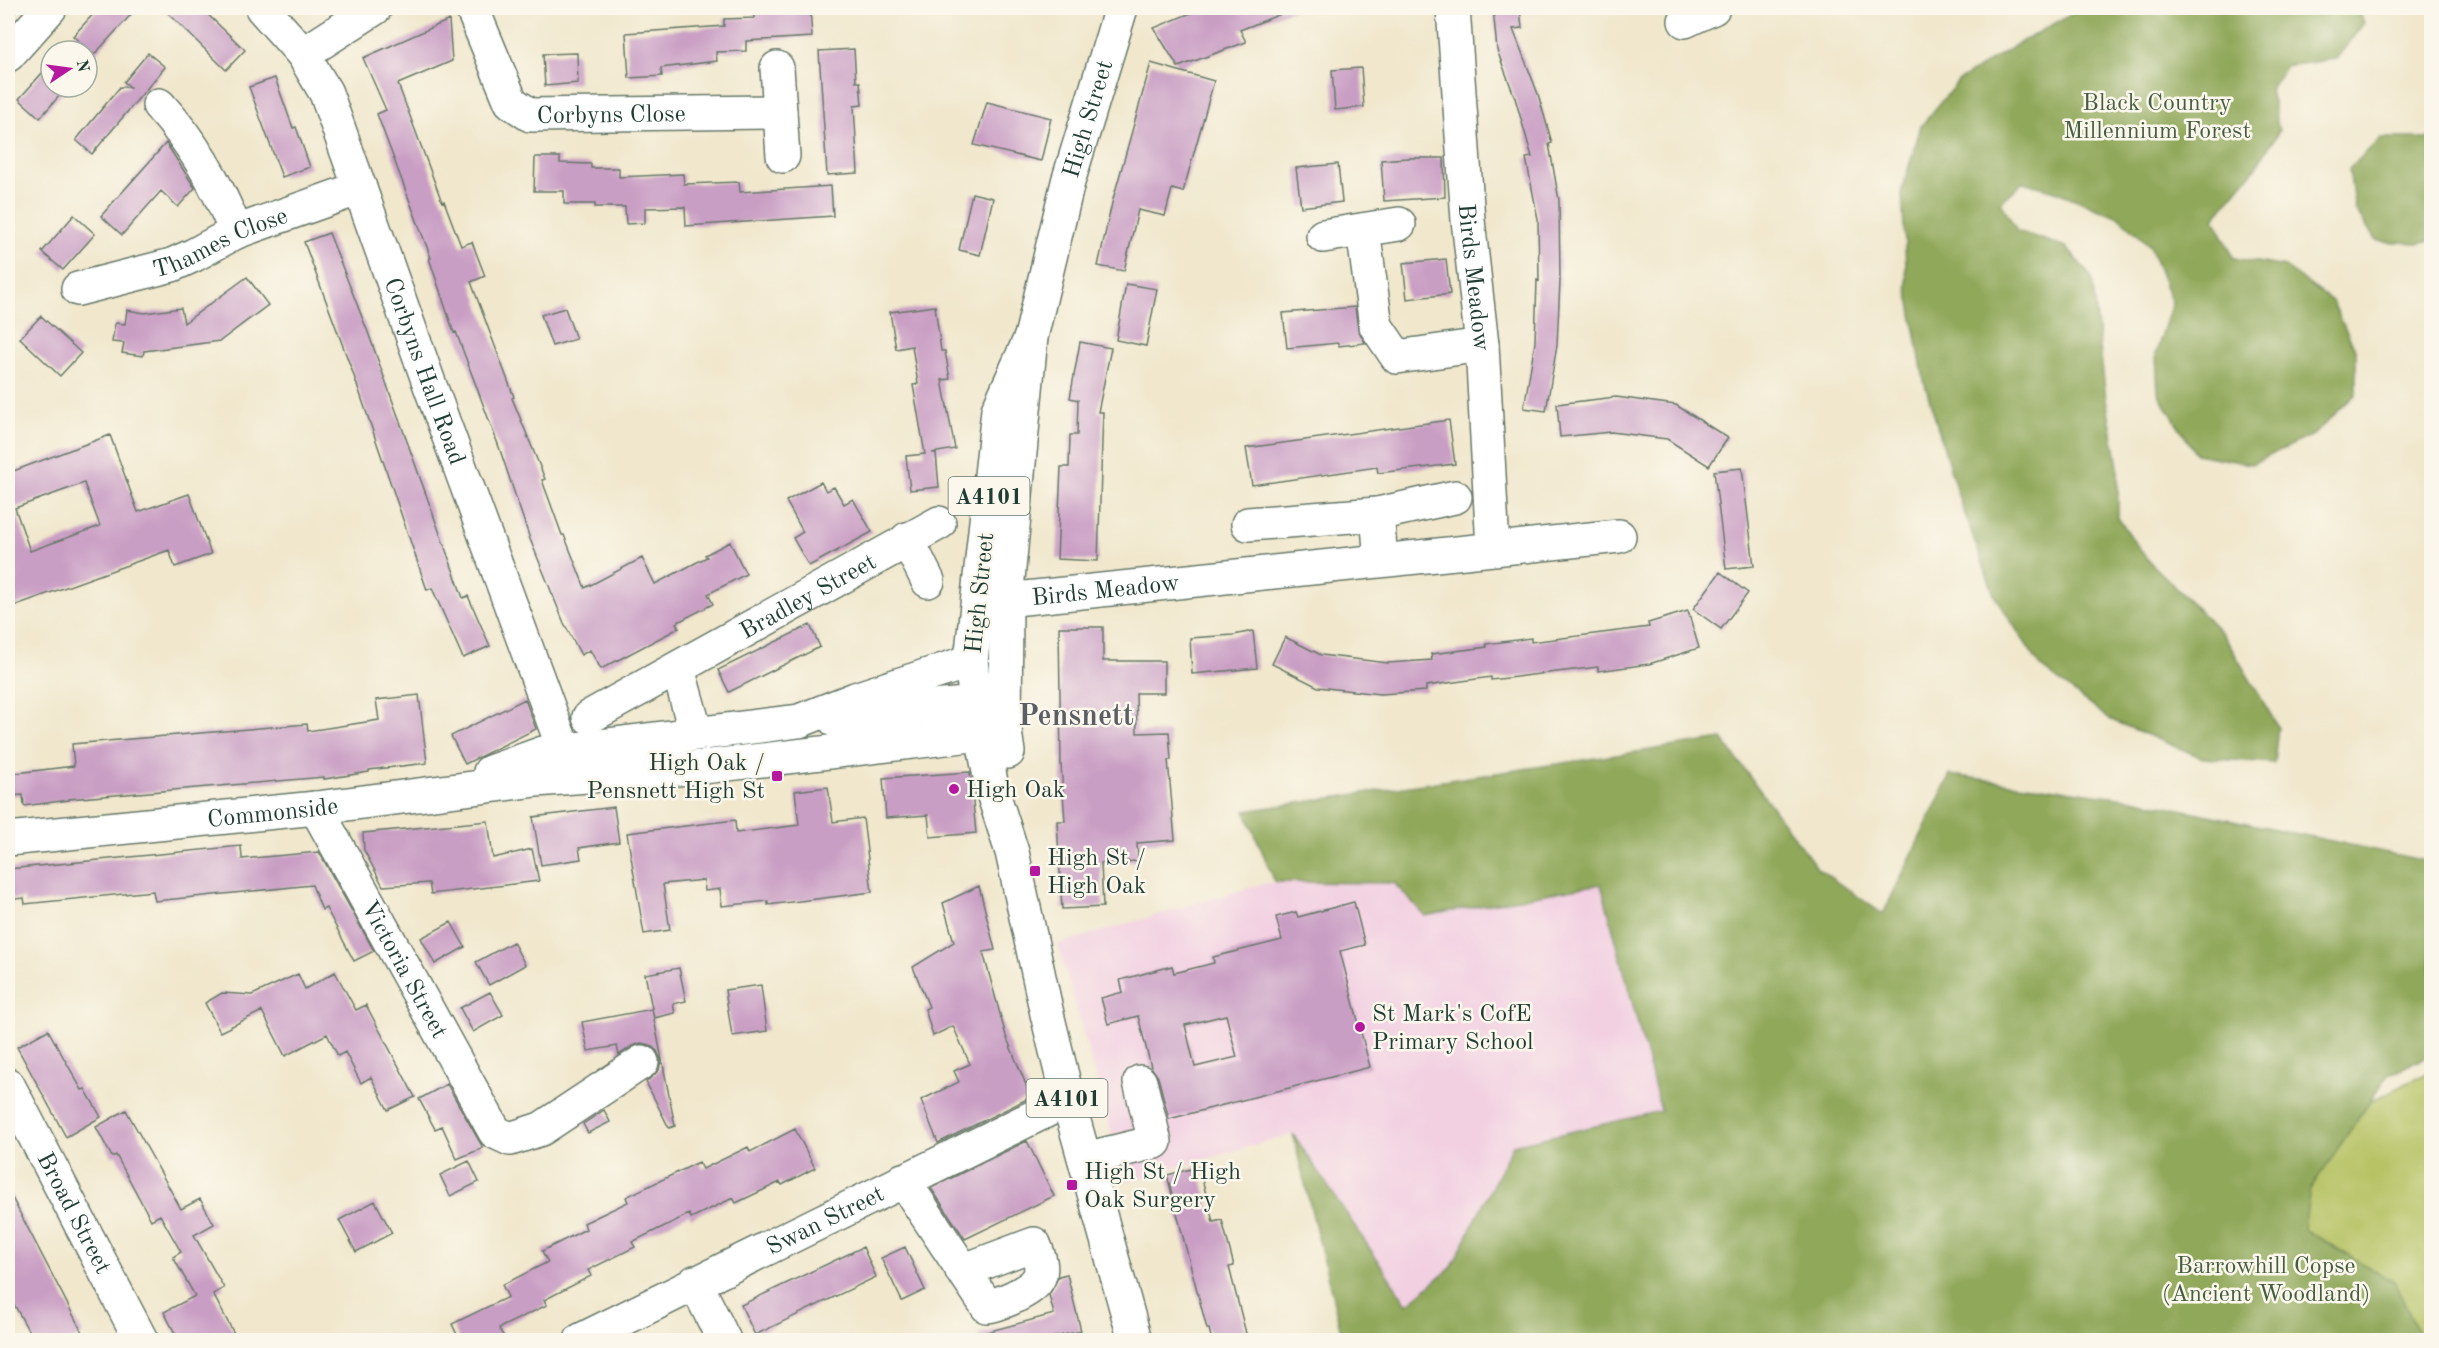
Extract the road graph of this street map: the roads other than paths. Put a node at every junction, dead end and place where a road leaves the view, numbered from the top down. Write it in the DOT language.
graph roads {
  1 [pos="50,8"];
  2 [pos="262,8"];
  3 [pos="375,8"];
  4 [pos="472,8"];
  5 [pos="1453,8"];
  6 [pos="1124,9"];
  7 [pos="303,54"];
  8 [pos="8,55"];
  9 [pos="777,68"];
  10 [pos="159,105"];
  11 [pos="780,112"];
  12 [pos="783,156"];
  13 [pos="360,188"];
  14 [pos="1399,224"];
  15 [pos="1363,230"];
  16 [pos="236,232"];
  17 [pos="1323,236"];
  18 [pos="78,289"];
  19 [pos="1030,336"];
  20 [pos="1482,345"];
  21 [pos="1455,497"];
  22 [pos="1377,514"];
  23 [pos="939,523"];
  24 [pos="1248,524"];
  25 [pos="1619,536"];
  26 [pos="907,539"];
  27 [pos="1493,548"];
  28 [pos="1381,560"];
  29 [pos="928,581"];
  30 [pos="1006,600"];
  31 [pos="971,661"];
  32 [pos="678,669"];
  33 [pos="588,717"];
  34 [pos="799,721"];
  35 [pos="992,721"];
  36 [pos="696,733"];
  37 [pos="567,764"];
  38 [pos="703,766"];
  39 [pos="434,791"];
  40 [pos="316,808"];
  41 [pos="8,839"];
  42 [pos="642,1062"];
  43 [pos="1140,1082"];
  44 [pos="8,1085"];
  45 [pos="1068,1100"];
  46 [pos="1085,1159"];
  47 [pos="903,1180"];
  48 [pos="962,1271"];
  49 [pos="695,1282"];
  50 [pos="141,1341"];
  51 [pos="580,1341"];
  52 [pos="723,1341"];
  53 [pos="1134,1341"];
  1 -- 8 [label="street"];
  2 -- 7 [label="street, Corbyns Hall Road"];
  3 -- 7 [label="street"];
  4 -- 11 [label="street, Corbyns Close"];
  5 -- 20 [label="street, Birds Meadow"];
  6 -- 19 [label="street, High Street / A4101"];
  7 -- 13 [label="street, Corbyns Hall Road"];
  9 -- 11 [label="street"];
  10 -- 16 [label="street"];
  11 -- 12 [label="street"];
  13 -- 16 [label="street, Thames Close"];
  13 -- 37 [label="street, Corbyns Hall Road"];
  14 -- 15 [label="street"];
  15 -- 17 [label="street"];
  15 -- 20 [label="street"];
  16 -- 18 [label="street, Thames Close"];
  19 -- 30 [label="street, High Street / A4101"];
  19 -- 31 [label="street, High Street / A4101"];
  20 -- 27 [label="street, Birds Meadow"];
  21 -- 22 [label="street"];
  22 -- 24 [label="street"];
  22 -- 28 [label="street"];
  23 -- 26 [label="street, Bradley Street"];
  25 -- 27 [label="street, Birds Meadow"];
  26 -- 29 [label="street"];
  26 -- 32 [label="street, Bradley Street"];
  27 -- 28 [label="street, Birds Meadow"];
  28 -- 30 [label="street, Birds Meadow"];
  30 -- 35 [label="street, High Street / A4101"];
  31 -- 34 [label="street"];
  31 -- 35 [label="street, High Street / A4101"];
  32 -- 33 [label="street, Bradley Street"];
  32 -- 36 [label="street"];
  34 -- 35 [label="street"];
  34 -- 36 [label="street"];
  35 -- 38 [label="street"];
  35 -- 45 [label="street, High Street / A4101"];
  36 -- 37 [label="street"];
  36 -- 38 [label="street"];
  37 -- 38 [label="street"];
  37 -- 39 [label="street, Commonside"];
  37 -- 39 [label="street"];
  39 -- 40 [label="street, Commonside"];
  40 -- 41 [label="street, Commonside"];
  40 -- 42 [label="street, Victoria Street"];
  43 -- 46 [label="street"];
  44 -- 50 [label="street, Broad Street"];
  45 -- 46 [label="street, High Street / A4101"];
  45 -- 47 [label="street, Swan Street"];
  46 -- 53 [label="street, High Street / A4101"];
  47 -- 48 [label="street"];
  47 -- 49 [label="street, Swan Street"];
  49 -- 51 [label="street, Swan Street"];
  49 -- 52 [label="street"];
}
